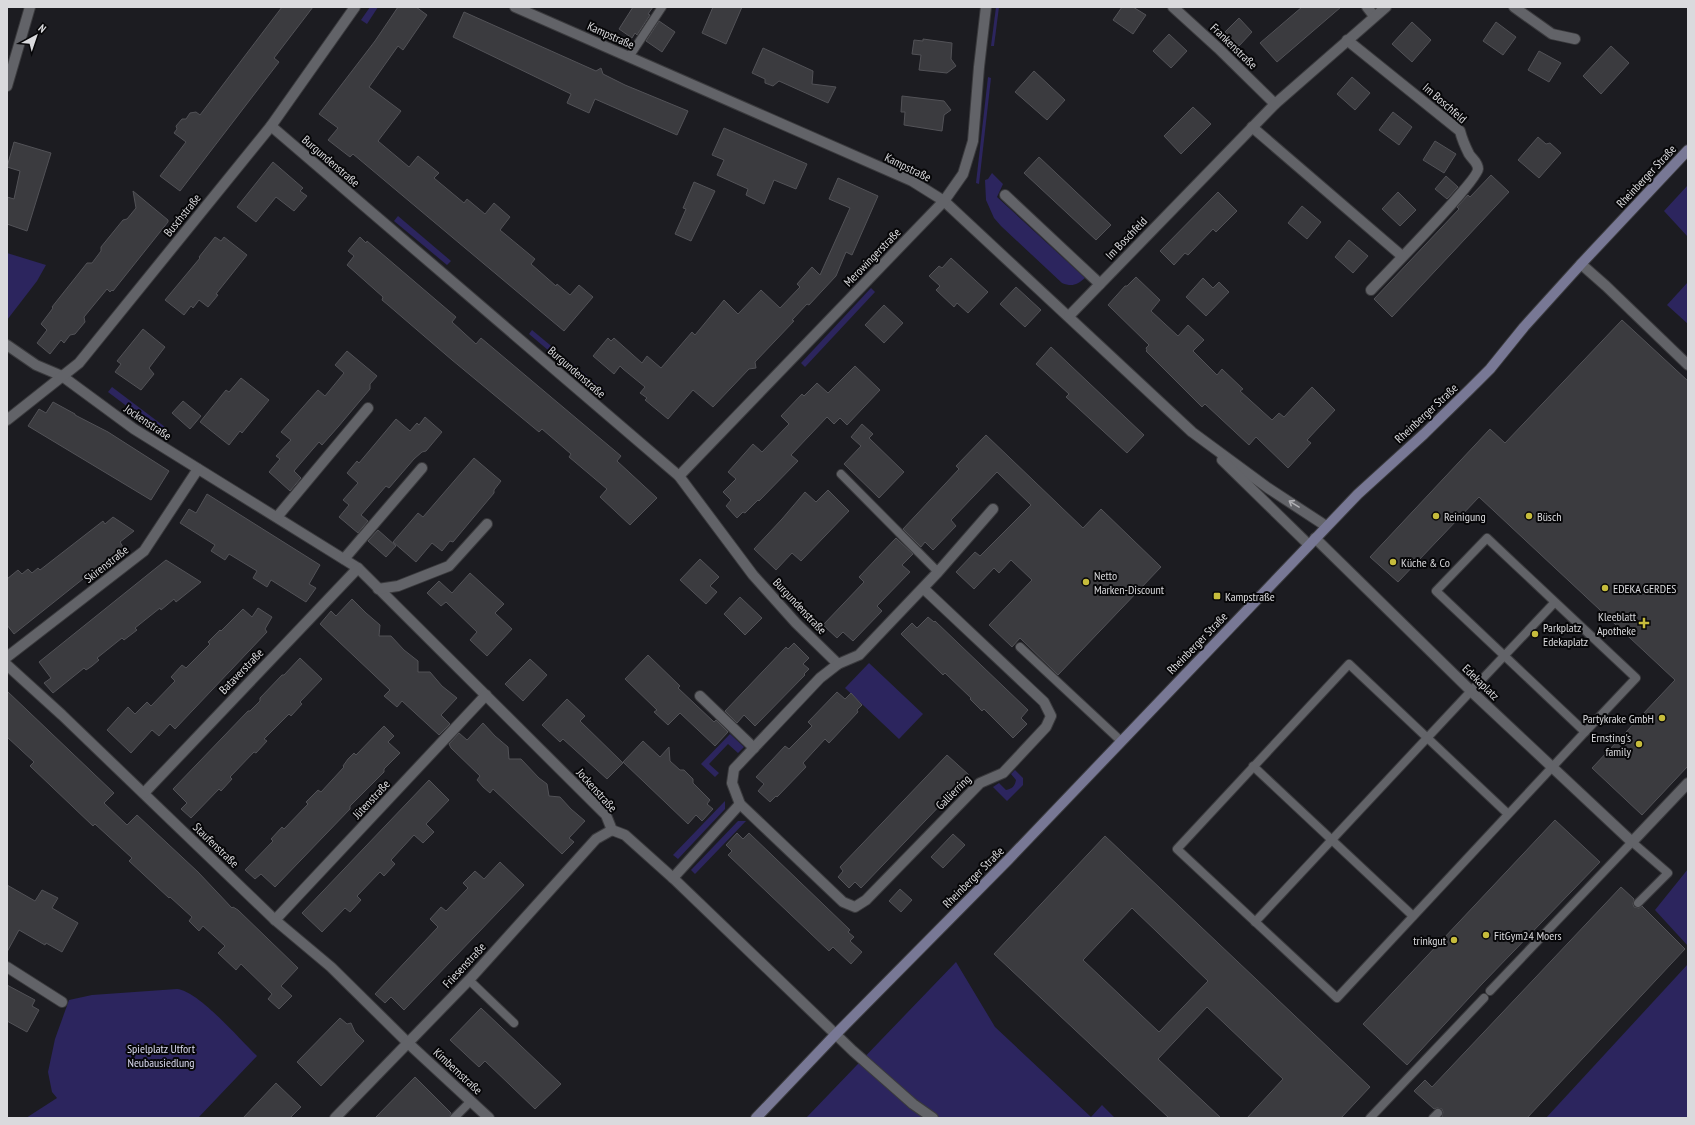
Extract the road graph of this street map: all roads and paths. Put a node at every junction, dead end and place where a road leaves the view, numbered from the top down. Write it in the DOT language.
graph roads {
  1 [pos="30,7"];
  2 [pos="355,7"];
  3 [pos="516,7"];
  4 [pos="662,7"];
  5 [pos="986,7"];
  6 [pos="1173,7"];
  7 [pos="1367,7"];
  8 [pos="1386,7"];
  9 [pos="1514,7"];
  10 [pos="536,11"];
  11 [pos="1374,16"];
  12 [pos="1347,40"];
  13 [pos="1575,40"];
  14 [pos="628,57"];
  15 [pos="7,86"];
  16 [pos="1275,104"];
  17 [pos="271,126"];
  18 [pos="1252,127"];
  19 [pos="1688,150"];
  20 [pos="1005,195"];
  21 [pos="944,201"];
  22 [pos="1402,256"];
  23 [pos="1581,264"];
  24 [pos="1100,284"];
  25 [pos="1371,290"];
  26 [pos="1069,316"];
  27 [pos="7,345"];
  28 [pos="1688,365"];
  29 [pos="62,376"];
  30 [pos="368,408"];
  31 [pos="7,420"];
  32 [pos="1205,442"];
  33 [pos="422,468"];
  34 [pos="198,469"];
  35 [pos="841,474"];
  36 [pos="679,476"];
  37 [pos="993,509"];
  38 [pos="277,517"];
  39 [pos="487,524"];
  40 [pos="1326,526"];
  41 [pos="1312,541"];
  42 [pos="344,559"];
  43 [pos="358,568"];
  44 [pos="938,572"];
  45 [pos="923,588"];
  46 [pos="378,589"];
  47 [pos="1555,602"];
  48 [pos="1020,647"];
  49 [pos="1504,656"];
  50 [pos="7,657"];
  51 [pos="838,664"];
  52 [pos="7,665"];
  53 [pos="1471,691"];
  54 [pos="486,695"];
  55 [pos="700,696"];
  56 [pos="1585,732"];
  57 [pos="1428,738"];
  58 [pos="1121,741"];
  59 [pos="754,748"];
  60 [pos="1253,766"];
  61 [pos="1552,767"];
  62 [pos="1688,782"];
  63 [pos="144,793"];
  64 [pos="740,804"];
  65 [pos="1508,814"];
  66 [pos="612,830"];
  67 [pos="1332,839"];
  68 [pos="1632,842"];
  69 [pos="673,878"];
  70 [pos="1638,902"];
  71 [pos="1413,916"];
  72 [pos="275,920"];
  73 [pos="1255,922"];
  74 [pos="7,967"];
  75 [pos="468,980"];
  76 [pos="1490,991"];
  77 [pos="1484,998"];
  78 [pos="62,1002"];
  79 [pos="514,1023"];
  80 [pos="836,1035"];
  81 [pos="408,1043"];
  82 [pos="471,1101"];
  83 [pos="335,1118"];
  84 [pos="454,1118"];
  85 [pos="489,1118"];
  86 [pos="756,1118"];
  87 [pos="933,1118"];
  88 [pos="1370,1118"];
  1 -- 15 [label="street"];
  2 -- 17 [label="street, Buschstraße"];
  3 -- 10 [label="street, Kampstraße"];
  4 -- 14 [label="lane"];
  5 -- 21 [label="street, Merowingerstraße"];
  6 -- 16 [label="street, Frankenstraße"];
  7 -- 11 [label="street"];
  8 -- 11 [label="street, Im Boschfeld"];
  9 -- 13 [label="street"];
  10 -- 14 [label="street, Kampstraße"];
  11 -- 12 [label="street, Im Boschfeld"];
  12 -- 16 [label="street, Im Boschfeld"];
  12 -- 22 [label="street, Im Boschfeld"];
  14 -- 21 [label="street, Kampstraße"];
  16 -- 18 [label="street, Im Boschfeld"];
  17 -- 29 [label="street, Buschstraße"];
  17 -- 36 [label="street, Burgundenstraße"];
  18 -- 22 [label="street"];
  18 -- 24 [label="street, Im Boschfeld"];
  19 -- 23 [label="main road, Rheinberger Straße"];
  20 -- 24 [label="street"];
  21 -- 26 [label="street, Kampstraße"];
  21 -- 36 [label="street, Merowingerstraße"];
  22 -- 25 [label="street, Im Boschfeld"];
  23 -- 28 [label="street"];
  23 -- 40 [label="main road, Rheinberger Straße"];
  24 -- 26 [label="street, Im Boschfeld"];
  26 -- 32 [label="street, Kampstraße"];
  27 -- 29 [label="street, Jockenstraße"];
  29 -- 31 [label="street, Buschstraße"];
  29 -- 34 [label="street, Jockenstraße"];
  30 -- 38 [label="street"];
  40 -- 32 [label="street, Kampstraße, one-way"];
  32 -- 41 [label="street, Kampstraße"];
  33 -- 42 [label="street"];
  34 -- 38 [label="street, Jockenstraße"];
  34 -- 50 [label="street, Skirenstraße"];
  35 -- 44 [label="lane"];
  36 -- 51 [label="street, Burgundenstraße"];
  37 -- 44 [label="street, Gallierring"];
  38 -- 42 [label="street, Jockenstraße"];
  39 -- 46 [label="street"];
  40 -- 41 [label="main road, Rheinberger Straße"];
  41 -- 53 [label="street, Edekaplatz"];
  41 -- 58 [label="main road, Rheinberger Straße"];
  42 -- 43 [label="street, Jockenstraße"];
  43 -- 46 [label="street, Jockenstraße"];
  43 -- 63 [label="street, Bataverstraße"];
  44 -- 45 [label="street, Gallierring"];
  45 -- 51 [label="street, Gallierring"];
  45 -- 64 [label="street, Gallierring"];
  46 -- 54 [label="street, Jockenstraße"];
  47 -- 49 [label="lane"];
  47 -- 49 [label="lane"];
  47 -- 56 [label="lane"];
  48 -- 58 [label="lane"];
  49 -- 53 [label="lane"];
  49 -- 56 [label="lane"];
  51 -- 59 [label="street, Gallierring"];
  52 -- 63 [label="street, Staufenstraße"];
  53 -- 57 [label="lane"];
  53 -- 61 [label="street, Edekaplatz"];
  54 -- 66 [label="street, Jockenstraße"];
  54 -- 72 [label="street, Jütenstraße"];
  55 -- 59 [label="street"];
  56 -- 61 [label="lane"];
  57 -- 60 [label="lane"];
  57 -- 65 [label="lane"];
  57 -- 67 [label="lane"];
  58 -- 80 [label="main road, Rheinberger Straße"];
  59 -- 64 [label="street, Gallierring"];
  60 -- 67 [label="lane"];
  60 -- 73 [label="lane"];
  61 -- 65 [label="lane"];
  61 -- 68 [label="street, Edekaplatz"];
  62 -- 68 [label="street"];
  63 -- 72 [label="street, Staufenstraße"];
  64 -- 69 [label="street"];
  65 -- 71 [label="lane"];
  66 -- 69 [label="street, Jockenstraße"];
  66 -- 75 [label="street, Friesenstraße"];
  67 -- 71 [label="lane"];
  67 -- 73 [label="lane"];
  68 -- 70 [label="lane"];
  68 -- 76 [label="lane"];
  69 -- 80 [label="street, Jockenstraße"];
  71 -- 73 [label="lane"];
  72 -- 81 [label="street, Staufenstraße"];
  74 -- 78 [label="street"];
  75 -- 79 [label="lane"];
  75 -- 81 [label="street, Friesenstraße"];
  77 -- 88 [label="lane"];
  80 -- 86 [label="main road, Rheinberger Straße"];
  80 -- 87 [label="street, Jockenstraße"];
  81 -- 82 [label="street, Kimbernstraße"];
  81 -- 83 [label="street, Friesenstraße"];
  82 -- 84 [label="lane"];
  82 -- 85 [label="street, Kimbernstraße"];
}
